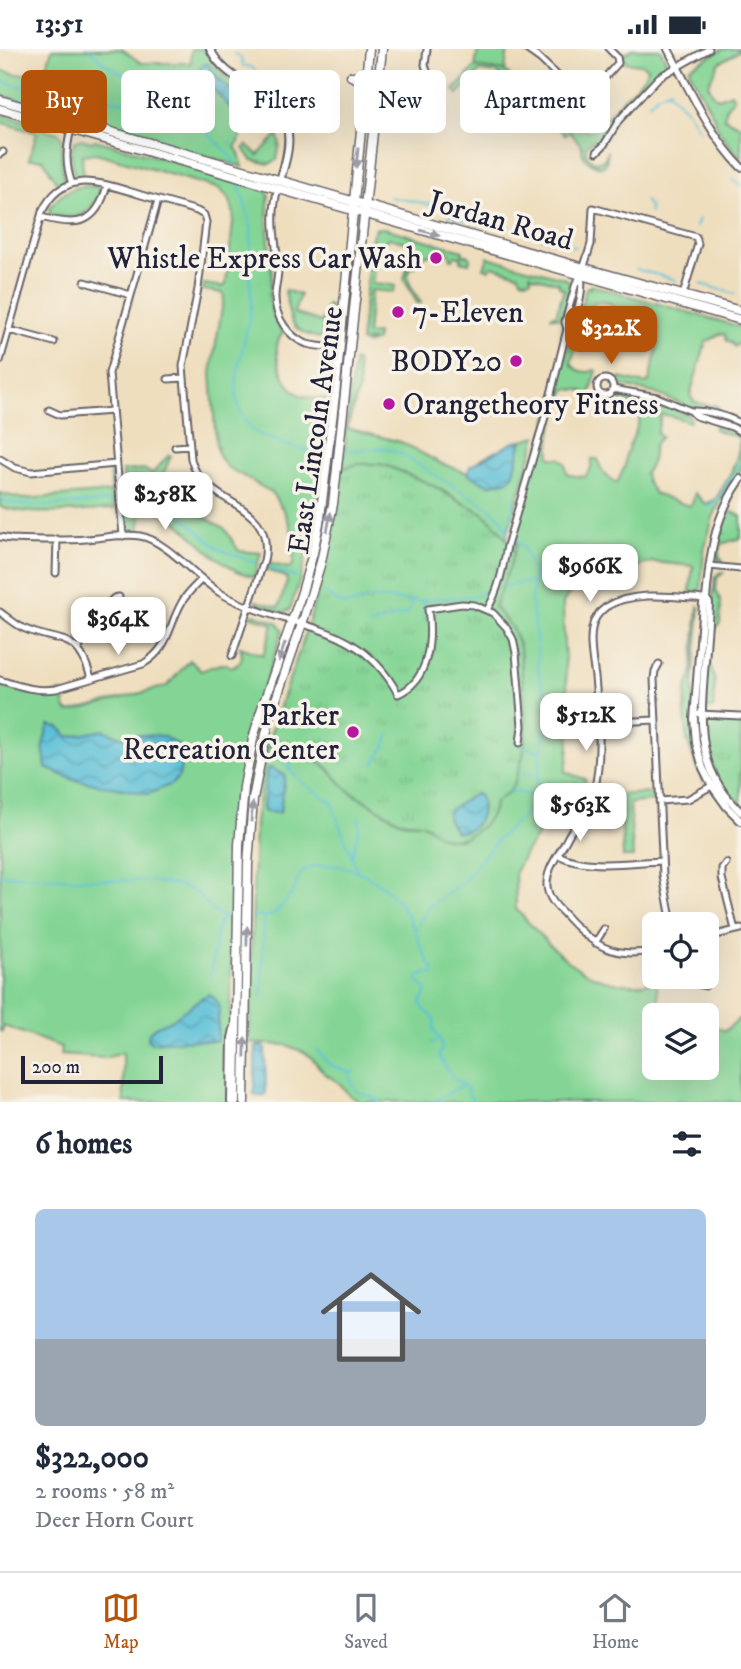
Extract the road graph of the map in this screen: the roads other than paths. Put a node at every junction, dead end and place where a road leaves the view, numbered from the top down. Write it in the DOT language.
graph roads {
  1 [pos="210,49"];
  2 [pos="370,49"];
  3 [pos="382,49"];
  4 [pos="427,49"];
  5 [pos="526,49"];
  6 [pos="609,49"];
  7 [pos="668,49"];
  8 [pos="709,49"];
  9 [pos="677,66"];
  10 [pos="366,67"];
  11 [pos="362,70"];
  12 [pos="366,70"];
  13 [pos="370,70"];
  14 [pos="380,70"];
  15 [pos="427,70"];
  16 [pos="0,100"];
  17 [pos="21,107"];
  18 [pos="0,109"];
  19 [pos="21,114"];
  20 [pos="70,133"];
  21 [pos="98,133"];
  22 [pos="103,133"];
  23 [pos="359,133"];
  24 [pos="373,133"];
  25 [pos="597,152"];
  26 [pos="741,167"];
  27 [pos="250,176"];
  28 [pos="72,184"];
  29 [pos="279,184"];
  30 [pos="107,185"];
  31 [pos="158,200"];
  32 [pos="352,205"];
  33 [pos="365,209"];
  34 [pos="41,217"];
  35 [pos="583,272"];
  36 [pos="85,282"];
  37 [pos="131,295"];
  38 [pos="683,295"];
  39 [pos="741,311"];
  40 [pos="741,320"];
  41 [pos="9,330"];
  42 [pos="54,342"];
  43 [pos="339,348"];
  44 [pos="350,349"];
  45 [pos="0,361"];
  46 [pos="184,378"];
  47 [pos="168,379"];
  48 [pos="613,389"];
  49 [pos="49,410"];
  50 [pos="112,411"];
  51 [pos="691,411"];
  52 [pos="741,423"];
  53 [pos="741,432"];
  54 [pos="189,446"];
  55 [pos="176,447"];
  56 [pos="0,459"];
  57 [pos="116,464"];
  58 [pos="741,479"];
  59 [pos="123,536"];
  60 [pos="0,537"];
  61 [pos="57,539"];
  62 [pos="709,566"];
  63 [pos="741,569"];
  64 [pos="56,573"];
  65 [pos="201,580"];
  66 [pos="119,597"];
  67 [pos="706,599"];
  68 [pos="249,607"];
  69 [pos="487,610"];
  70 [pos="0,612"];
  71 [pos="293,621"];
  72 [pos="302,624"];
  73 [pos="78,649"];
  74 [pos="232,656"];
  75 [pos="659,664"];
  76 [pos="91,678"];
  77 [pos="0,680"];
  78 [pos="698,714"];
  79 [pos="741,716"];
  80 [pos="655,720"];
  81 [pos="599,723"];
  82 [pos="520,743"];
  83 [pos="596,783"];
  84 [pos="715,785"];
  85 [pos="659,801"];
  86 [pos="741,812"];
  87 [pos="586,816"];
  88 [pos="741,821"];
  89 [pos="558,855"];
  90 [pos="662,861"];
  91 [pos="726,863"];
  92 [pos="669,912"];
  93 [pos="604,929"];
  94 [pos="738,930"];
  95 [pos="719,934"];
  96 [pos="595,943"];
  97 [pos="642,953"];
  98 [pos="233,1102"];
  99 [pos="244,1102"];
  1 -- 29 [label="street"];
  2 -- 10 [label="main road, East Lincoln Avenue"];
  2 -- 13 [label="main road"];
  3 -- 14 [label="main road, East Lincoln Avenue"];
  4 -- 15 [label="street"];
  5 -- 6 [label="street"];
  7 -- 9 [label="street"];
  8 -- 9 [label="street"];
  9 -- 25 [label="street"];
  9 -- 26 [label="street"];
  10 -- 11 [label="main road"];
  10 -- 12 [label="main road, East Lincoln Avenue"];
  16 -- 17 [label="main road"];
  18 -- 19 [label="main road"];
  20 -- 28 [label="street"];
  21 -- 27 [label="main road"];
  22 -- 27 [label="main road"];
  23 -- 32 [label="main road, East Lincoln Avenue, one-way"];
  24 -- 33 [label="main road, East Lincoln Avenue"];
  27 -- 29 [label="main road, Jordan Road"];
  27 -- 29 [label="main road"];
  28 -- 30 [label="street"];
  28 -- 34 [label="street"];
  29 -- 32 [label="main road, Jordan Road"];
  29 -- 43 [label="street"];
  30 -- 31 [label="street"];
  30 -- 34 [label="street"];
  31 -- 37 [label="street"];
  31 -- 46 [label="street"];
  32 -- 33 [label="main road, Jordan Road"];
  32 -- 43 [label="main road, East Lincoln Avenue"];
  33 -- 35 [label="main road, Jordan Road"];
  33 -- 35 [label="main road, Jordan Road, one-way"];
  33 -- 44 [label="main road, East Lincoln Avenue"];
  34 -- 41 [label="street"];
  35 -- 38 [label="main road, Jordan Road"];
  35 -- 38 [label="street"];
  35 -- 40 [label="main road, Jordan Road"];
  35 -- 69 [label="street"];
  36 -- 37 [label="street"];
  37 -- 50 [label="street"];
  38 -- 39 [label="main road, Jordan Road"];
  41 -- 42 [label="street"];
  41 -- 45 [label="street"];
  43 -- 44 [label="street"];
  43 -- 71 [label="main road, East Lincoln Avenue"];
  72 -- 44 [label="main road, East Lincoln Avenue, one-way"];
  46 -- 47 [label="street"];
  46 -- 54 [label="street"];
  48 -- 51 [label="street"];
  49 -- 50 [label="street"];
  50 -- 57 [label="street"];
  51 -- 52 [label="street"];
  51 -- 53 [label="street"];
  54 -- 55 [label="street"];
  54 -- 68 [label="street"];
  56 -- 57 [label="street"];
  57 -- 59 [label="street"];
  58 -- 62 [label="street"];
  59 -- 61 [label="street"];
  59 -- 65 [label="street"];
  60 -- 61 [label="street"];
  61 -- 64 [label="street"];
  62 -- 63 [label="street"];
  62 -- 67 [label="street"];
  65 -- 68 [label="street"];
  65 -- 76 [label="street"];
  66 -- 73 [label="street"];
  67 -- 78 [label="street"];
  67 -- 81 [label="street"];
  68 -- 71 [label="street"];
  68 -- 74 [label="street"];
  69 -- 72 [label="street"];
  69 -- 82 [label="street"];
  70 -- 73 [label="street"];
  71 -- 72 [label="street"];
  71 -- 98 [label="main road, East Lincoln Avenue, one-way"];
  99 -- 72 [label="main road, East Lincoln Avenue, one-way"];
  73 -- 76 [label="street"];
  75 -- 80 [label="street"];
  76 -- 77 [label="street"];
  78 -- 79 [label="street"];
  78 -- 84 [label="street"];
  80 -- 81 [label="street"];
  80 -- 85 [label="street"];
  81 -- 83 [label="street"];
  84 -- 85 [label="street"];
  84 -- 86 [label="street"];
  84 -- 88 [label="street"];
  85 -- 90 [label="street"];
  87 -- 89 [label="street"];
  89 -- 90 [label="street"];
  89 -- 96 [label="street"];
  90 -- 92 [label="street"];
  91 -- 94 [label="street"];
  93 -- 96 [label="street"];
  94 -- 95 [label="street"];
  96 -- 97 [label="street"];
}
